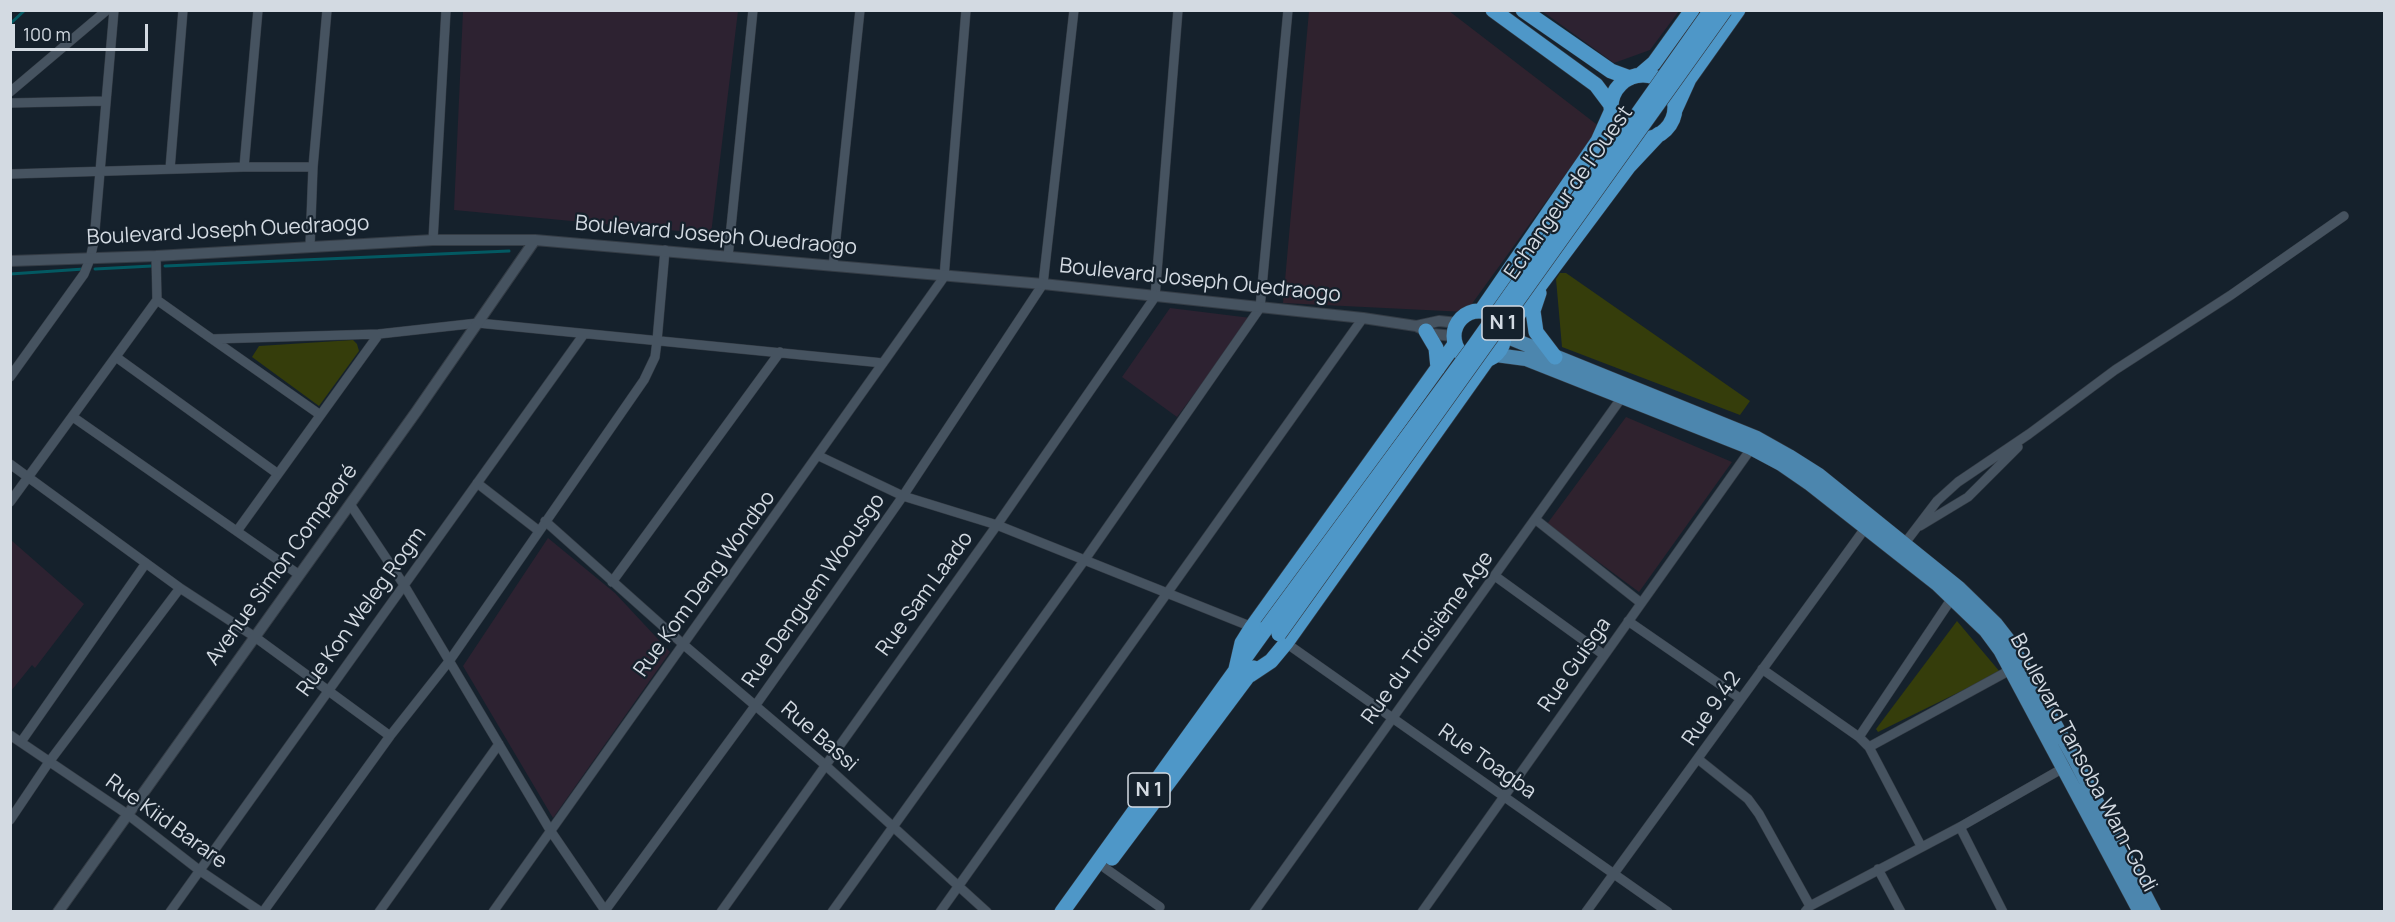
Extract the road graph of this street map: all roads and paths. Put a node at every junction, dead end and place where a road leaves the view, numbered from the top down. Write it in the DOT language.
graph roads {
  1 [pos="107,10"];
  2 [pos="114,10"];
  3 [pos="183,10"];
  4 [pos="258,10"];
  5 [pos="327,10"];
  6 [pos="446,10"];
  7 [pos="753,10"];
  8 [pos="860,10"];
  9 [pos="966,10"];
  10 [pos="1074,10"];
  11 [pos="1178,10"];
  12 [pos="1288,10"];
  13 [pos="1493,10"];
  14 [pos="1523,10"];
  15 [pos="1692,10"];
  16 [pos="1711,10"];
  17 [pos="1725,10"];
  18 [pos="1738,10"];
  19 [pos="1635,76"];
  20 [pos="10,92"];
  21 [pos="105,101"];
  22 [pos="10,104"];
  23 [pos="1611,108"];
  24 [pos="1675,110"];
  25 [pos="1659,134"];
  26 [pos="244,167"];
  27 [pos="313,167"];
  28 [pos="170,169"];
  29 [pos="101,171"];
  30 [pos="10,174"];
  31 [pos="2344,216"];
  32 [pos="433,240"];
  33 [pos="536,240"];
  34 [pos="310,246"];
  35 [pos="665,250"];
  36 [pos="156,256"];
  37 [pos="728,257"];
  38 [pos="90,259"];
  39 [pos="10,261"];
  40 [pos="833,266"];
  41 [pos="944,277"];
  42 [pos="1542,282"];
  43 [pos="1043,284"];
  44 [pos="1155,297"];
  45 [pos="157,300"];
  46 [pos="1260,308"];
  47 [pos="1481,311"];
  48 [pos="1363,318"];
  49 [pos="478,323"];
  50 [pos="1421,328"];
  51 [pos="378,334"];
  52 [pos="584,334"];
  53 [pos="1456,334"];
  54 [pos="1505,334"];
  55 [pos="212,339"];
  56 [pos="657,341"];
  57 [pos="780,352"];
  58 [pos="116,357"];
  59 [pos="1555,357"];
  60 [pos="1492,358"];
  61 [pos="883,363"];
  62 [pos="1437,368"];
  63 [pos="10,377"];
  64 [pos="1626,392"];
  65 [pos="319,414"];
  66 [pos="73,417"];
  67 [pos="2029,434"];
  68 [pos="1754,443"];
  69 [pos="819,456"];
  70 [pos="10,464"];
  71 [pos="278,474"];
  72 [pos="29,478"];
  73 [pos="477,483"];
  74 [pos="903,496"];
  75 [pos="10,502"];
  76 [pos="350,504"];
  77 [pos="1535,519"];
  78 [pos="545,520"];
  79 [pos="997,525"];
  80 [pos="1866,527"];
  81 [pos="1916,529"];
  82 [pos="237,531"];
  83 [pos="539,531"];
  84 [pos="1905,543"];
  85 [pos="1086,558"];
  86 [pos="146,563"];
  87 [pos="298,574"];
  88 [pos="1495,576"];
  89 [pos="612,582"];
  90 [pos="404,585"];
  91 [pos="180,588"];
  92 [pos="1168,592"];
  93 [pos="1952,598"];
  94 [pos="1641,603"];
  95 [pos="1628,621"];
  96 [pos="1271,633"];
  97 [pos="255,637"];
  98 [pos="684,645"];
  99 [pos="1604,655"];
  100 [pos="450,660"];
  101 [pos="1762,669"];
  102 [pos="2012,669"];
  103 [pos="1243,672"];
  104 [pos="327,691"];
  105 [pos="1741,699"];
  106 [pos="756,706"];
  107 [pos="1393,718"];
  108 [pos="10,735"];
  109 [pos="390,736"];
  110 [pos="1859,737"];
  111 [pos="21,742"];
  112 [pos="499,744"];
  113 [pos="1869,747"];
  114 [pos="1698,759"];
  115 [pos="49,762"];
  116 [pos="824,764"];
  117 [pos="2065,767"];
  118 [pos="1504,796"];
  119 [pos="127,814"];
  120 [pos="10,820"];
  121 [pos="894,827"];
  122 [pos="1960,827"];
  123 [pos="550,830"];
  124 [pos="1921,846"];
  125 [pos="1105,868"];
  126 [pos="1878,869"];
  127 [pos="199,870"];
  128 [pos="1613,873"];
  129 [pos="959,885"];
  130 [pos="1160,907"];
  131 [pos="1807,909"];
  132 [pos="2143,909"];
  133 [pos="605,911"];
  134 [pos="58,912"];
  135 [pos="170,912"];
  136 [pos="262,912"];
  137 [pos="379,912"];
  138 [pos="493,912"];
  139 [pos="720,912"];
  140 [pos="832,912"];
  141 [pos="940,912"];
  142 [pos="987,912"];
  143 [pos="1062,912"];
  144 [pos="1070,912"];
  145 [pos="1254,912"];
  146 [pos="1422,912"];
  147 [pos="1586,912"];
  148 [pos="1668,912"];
  149 [pos="1901,912"];
  150 [pos="2003,912"];
  1 -- 20 [label="street"];
  2 -- 21 [label="street"];
  3 -- 28 [label="street"];
  4 -- 26 [label="street"];
  5 -- 27 [label="street"];
  6 -- 32 [label="street"];
  7 -- 37 [label="street"];
  8 -- 40 [label="street"];
  9 -- 41 [label="street"];
  10 -- 43 [label="street"];
  11 -- 44 [label="street"];
  12 -- 46 [label="street"];
  13 -- 23 [label="highway"];
  14 -- 19 [label="highway"];
  15 -- 19 [label="highway, N 1"];
  16 -- 96 [label="highway, N 1, bridge"];
  17 -- 96 [label="highway, Echangeur de l'Ouest / N 1, bridge"];
  18 -- 24 [label="highway, N 1"];
  19 -- 23 [label="highway, N 1"];
  19 -- 24 [label="highway"];
  21 -- 22 [label="street"];
  21 -- 29 [label="street"];
  23 -- 25 [label="highway"];
  23 -- 47 [label="highway, N 1"];
  24 -- 25 [label="highway, N 1"];
  25 -- 42 [label="highway, N 1"];
  26 -- 27 [label="street"];
  26 -- 28 [label="street"];
  27 -- 34 [label="street"];
  28 -- 29 [label="street"];
  29 -- 30 [label="street"];
  29 -- 38 [label="street"];
  31 -- 67 [label="street"];
  32 -- 33 [label="street, Boulevard Joseph Ouedraogo"];
  32 -- 34 [label="street, Boulevard Joseph Ouedraogo"];
  33 -- 35 [label="street, Boulevard Joseph Ouedraogo"];
  33 -- 49 [label="street, Avenue Simon Compaoré"];
  34 -- 36 [label="street, Boulevard Joseph Ouedraogo"];
  35 -- 37 [label="street, Boulevard Joseph Ouedraogo"];
  35 -- 56 [label="street"];
  36 -- 38 [label="street, Boulevard Joseph Ouedraogo"];
  36 -- 45 [label="street"];
  37 -- 40 [label="street, Boulevard Joseph Ouedraogo"];
  38 -- 39 [label="street, Boulevard Joseph Ouedraogo"];
  38 -- 63 [label="street"];
  40 -- 41 [label="street, Boulevard Joseph Ouedraogo"];
  41 -- 43 [label="street, Boulevard Joseph Ouedraogo"];
  41 -- 61 [label="street, Rue Kom Deng Wondbo"];
  42 -- 54 [label="highway, N 1"];
  42 -- 59 [label="highway"];
  43 -- 44 [label="street, Boulevard Joseph Ouedraogo"];
  43 -- 74 [label="street, Rue Denguem Woousgo"];
  44 -- 46 [label="street, Boulevard Joseph Ouedraogo"];
  44 -- 79 [label="street, Rue Sam Laado"];
  45 -- 55 [label="street"];
  45 -- 58 [label="street"];
  46 -- 48 [label="street, Boulevard Joseph Ouedraogo"];
  46 -- 85 [label="street"];
  47 -- 53 [label="highway, N 1"];
  47 -- 54 [label="highway, N 1"];
  48 -- 50 [label="street, Boulevard Joseph Ouedraogo"];
  48 -- 92 [label="street"];
  49 -- 51 [label="street"];
  49 -- 52 [label="street"];
  49 -- 76 [label="street, Avenue Simon Compaoré"];
  50 -- 53 [label="street, Boulevard Joseph Ouedraogo"];
  50 -- 62 [label="highway"];
  51 -- 55 [label="street"];
  51 -- 65 [label="street"];
  52 -- 56 [label="street"];
  52 -- 73 [label="street, Rue Kon Weleg Rogm"];
  53 -- 60 [label="highway, N 1"];
  53 -- 62 [label="highway, N 1"];
  54 -- 59 [label="main road"];
  54 -- 60 [label="highway, N 1"];
  55 -- 65 [label="street"];
  56 -- 57 [label="street"];
  56 -- 78 [label="street"];
  57 -- 61 [label="street"];
  57 -- 89 [label="street"];
  58 -- 66 [label="street"];
  58 -- 71 [label="street"];
  59 -- 64 [label="main road"];
  60 -- 64 [label="main road, Boulevard Tansoba Wam-Godi"];
  60 -- 96 [label="highway, N 1"];
  61 -- 69 [label="street, Rue Kom Deng Wondbo"];
  62 -- 96 [label="highway, N 1"];
  64 -- 68 [label="main road, Boulevard Tansoba Wam-Godi"];
  64 -- 77 [label="street, Rue du Troisième Age"];
  65 -- 71 [label="street"];
  66 -- 72 [label="street"];
  66 -- 82 [label="street"];
  67 -- 81 [label="street"];
  67 -- 81 [label="street"];
  68 -- 80 [label="main road, Boulevard Tansoba Wam-Godi"];
  68 -- 84 [label="main road, Boulevard Tansoba Wam-Godi"];
  68 -- 94 [label="street, Rue Guisga"];
  69 -- 74 [label="street, Rue Toagba"];
  69 -- 98 [label="street, Rue Kom Deng Wondbo"];
  70 -- 72 [label="street"];
  71 -- 82 [label="street"];
  72 -- 75 [label="street"];
  72 -- 86 [label="street"];
  73 -- 83 [label="street"];
  73 -- 90 [label="street, Rue Kon Weleg Rogm"];
  74 -- 79 [label="street, Rue Toagba"];
  74 -- 106 [label="street, Rue Denguem Woousgo"];
  76 -- 87 [label="street, Avenue Simon Compaoré"];
  76 -- 90 [label="street"];
  77 -- 88 [label="street, Rue du Troisième Age"];
  77 -- 94 [label="street"];
  78 -- 83 [label="street"];
  78 -- 89 [label="street, Rue Bassi"];
  79 -- 85 [label="street, Rue Toagba"];
  79 -- 116 [label="street, Rue Sam Laado"];
  80 -- 93 [label="main road, Boulevard Tansoba Wam-Godi"];
  80 -- 101 [label="street, Rue 9.42"];
  81 -- 84 [label="street"];
  82 -- 87 [label="street"];
  83 -- 100 [label="street"];
  84 -- 132 [label="main road, Boulevard Tansoba Wam-Godi"];
  85 -- 92 [label="street, Rue Toagba"];
  85 -- 121 [label="street"];
  86 -- 91 [label="street"];
  86 -- 111 [label="street"];
  87 -- 97 [label="street, Avenue Simon Compaoré"];
  88 -- 99 [label="street"];
  88 -- 107 [label="street, Rue du Troisième Age"];
  89 -- 98 [label="street, Rue Bassi"];
  90 -- 100 [label="street"];
  90 -- 104 [label="street, Rue Kon Weleg Rogm"];
  91 -- 97 [label="street"];
  91 -- 115 [label="street"];
  92 -- 96 [label="street, Rue Toagba"];
  92 -- 129 [label="street"];
  93 -- 102 [label="main road, Boulevard Tansoba Wam-Godi"];
  93 -- 110 [label="street"];
  94 -- 95 [label="street, Rue Guisga"];
  95 -- 99 [label="street, Rue Guisga"];
  95 -- 105 [label="street"];
  96 -- 103 [label="highway, N 1"];
  96 -- 103 [label="highway, N 1"];
  96 -- 107 [label="street, Rue Toagba"];
  97 -- 104 [label="street"];
  97 -- 119 [label="street, Avenue Simon Compaoré"];
  98 -- 106 [label="street, Rue Bassi"];
  98 -- 123 [label="street, Rue Kom Deng Wondbo"];
  99 -- 118 [label="street, Rue Guisga"];
  100 -- 109 [label="street"];
  100 -- 112 [label="street"];
  101 -- 105 [label="street, Rue 9.42"];
  101 -- 110 [label="street"];
  102 -- 113 [label="street"];
  102 -- 117 [label="main road, Boulevard Tansoba Wam-Godi"];
  103 -- 125 [label="highway, N 1"];
  103 -- 143 [label="highway, N 1"];
  104 -- 109 [label="street"];
  104 -- 127 [label="street, Rue Kon Weleg Rogm"];
  105 -- 114 [label="street, Rue 9.42"];
  106 -- 116 [label="street, Rue Bassi"];
  106 -- 133 [label="street, Rue Denguem Woousgo"];
  107 -- 118 [label="street, Rue Toagba"];
  107 -- 145 [label="street, Rue du Troisième Age"];
  108 -- 111 [label="street, Rue Kiid Barare"];
  109 -- 136 [label="street"];
  110 -- 113 [label="street"];
  111 -- 115 [label="street, Rue Kiid Barare"];
  112 -- 123 [label="street"];
  112 -- 137 [label="street"];
  113 -- 124 [label="street"];
  114 -- 128 [label="street, Rue 9.42"];
  114 -- 131 [label="street"];
  115 -- 119 [label="street, Rue Kiid Barare"];
  115 -- 120 [label="street"];
  116 -- 121 [label="street, Rue Bassi"];
  116 -- 139 [label="street, Rue Sam Laado"];
  117 -- 122 [label="street"];
  117 -- 132 [label="main road, Boulevard Tansoba Wam-Godi"];
  118 -- 128 [label="street, Rue Toagba"];
  118 -- 146 [label="street, Rue Guisga"];
  119 -- 127 [label="street, Rue Kiid Barare"];
  119 -- 134 [label="street, Avenue Simon Compaoré"];
  121 -- 129 [label="street, Rue Bassi"];
  121 -- 140 [label="street"];
  122 -- 124 [label="street"];
  122 -- 150 [label="street"];
  123 -- 133 [label="street"];
  123 -- 138 [label="street, Rue Kom Deng Wondbo"];
  124 -- 126 [label="street"];
  125 -- 130 [label="street"];
  125 -- 144 [label="highway, N 1"];
  126 -- 131 [label="street"];
  126 -- 149 [label="street"];
  127 -- 135 [label="street, Rue Kon Weleg Rogm"];
  127 -- 136 [label="street, Rue Kiid Barare"];
  128 -- 147 [label="street, Rue 9.42"];
  128 -- 148 [label="street, Rue Toagba"];
  129 -- 141 [label="street"];
  129 -- 142 [label="street, Rue Bassi"];
}
